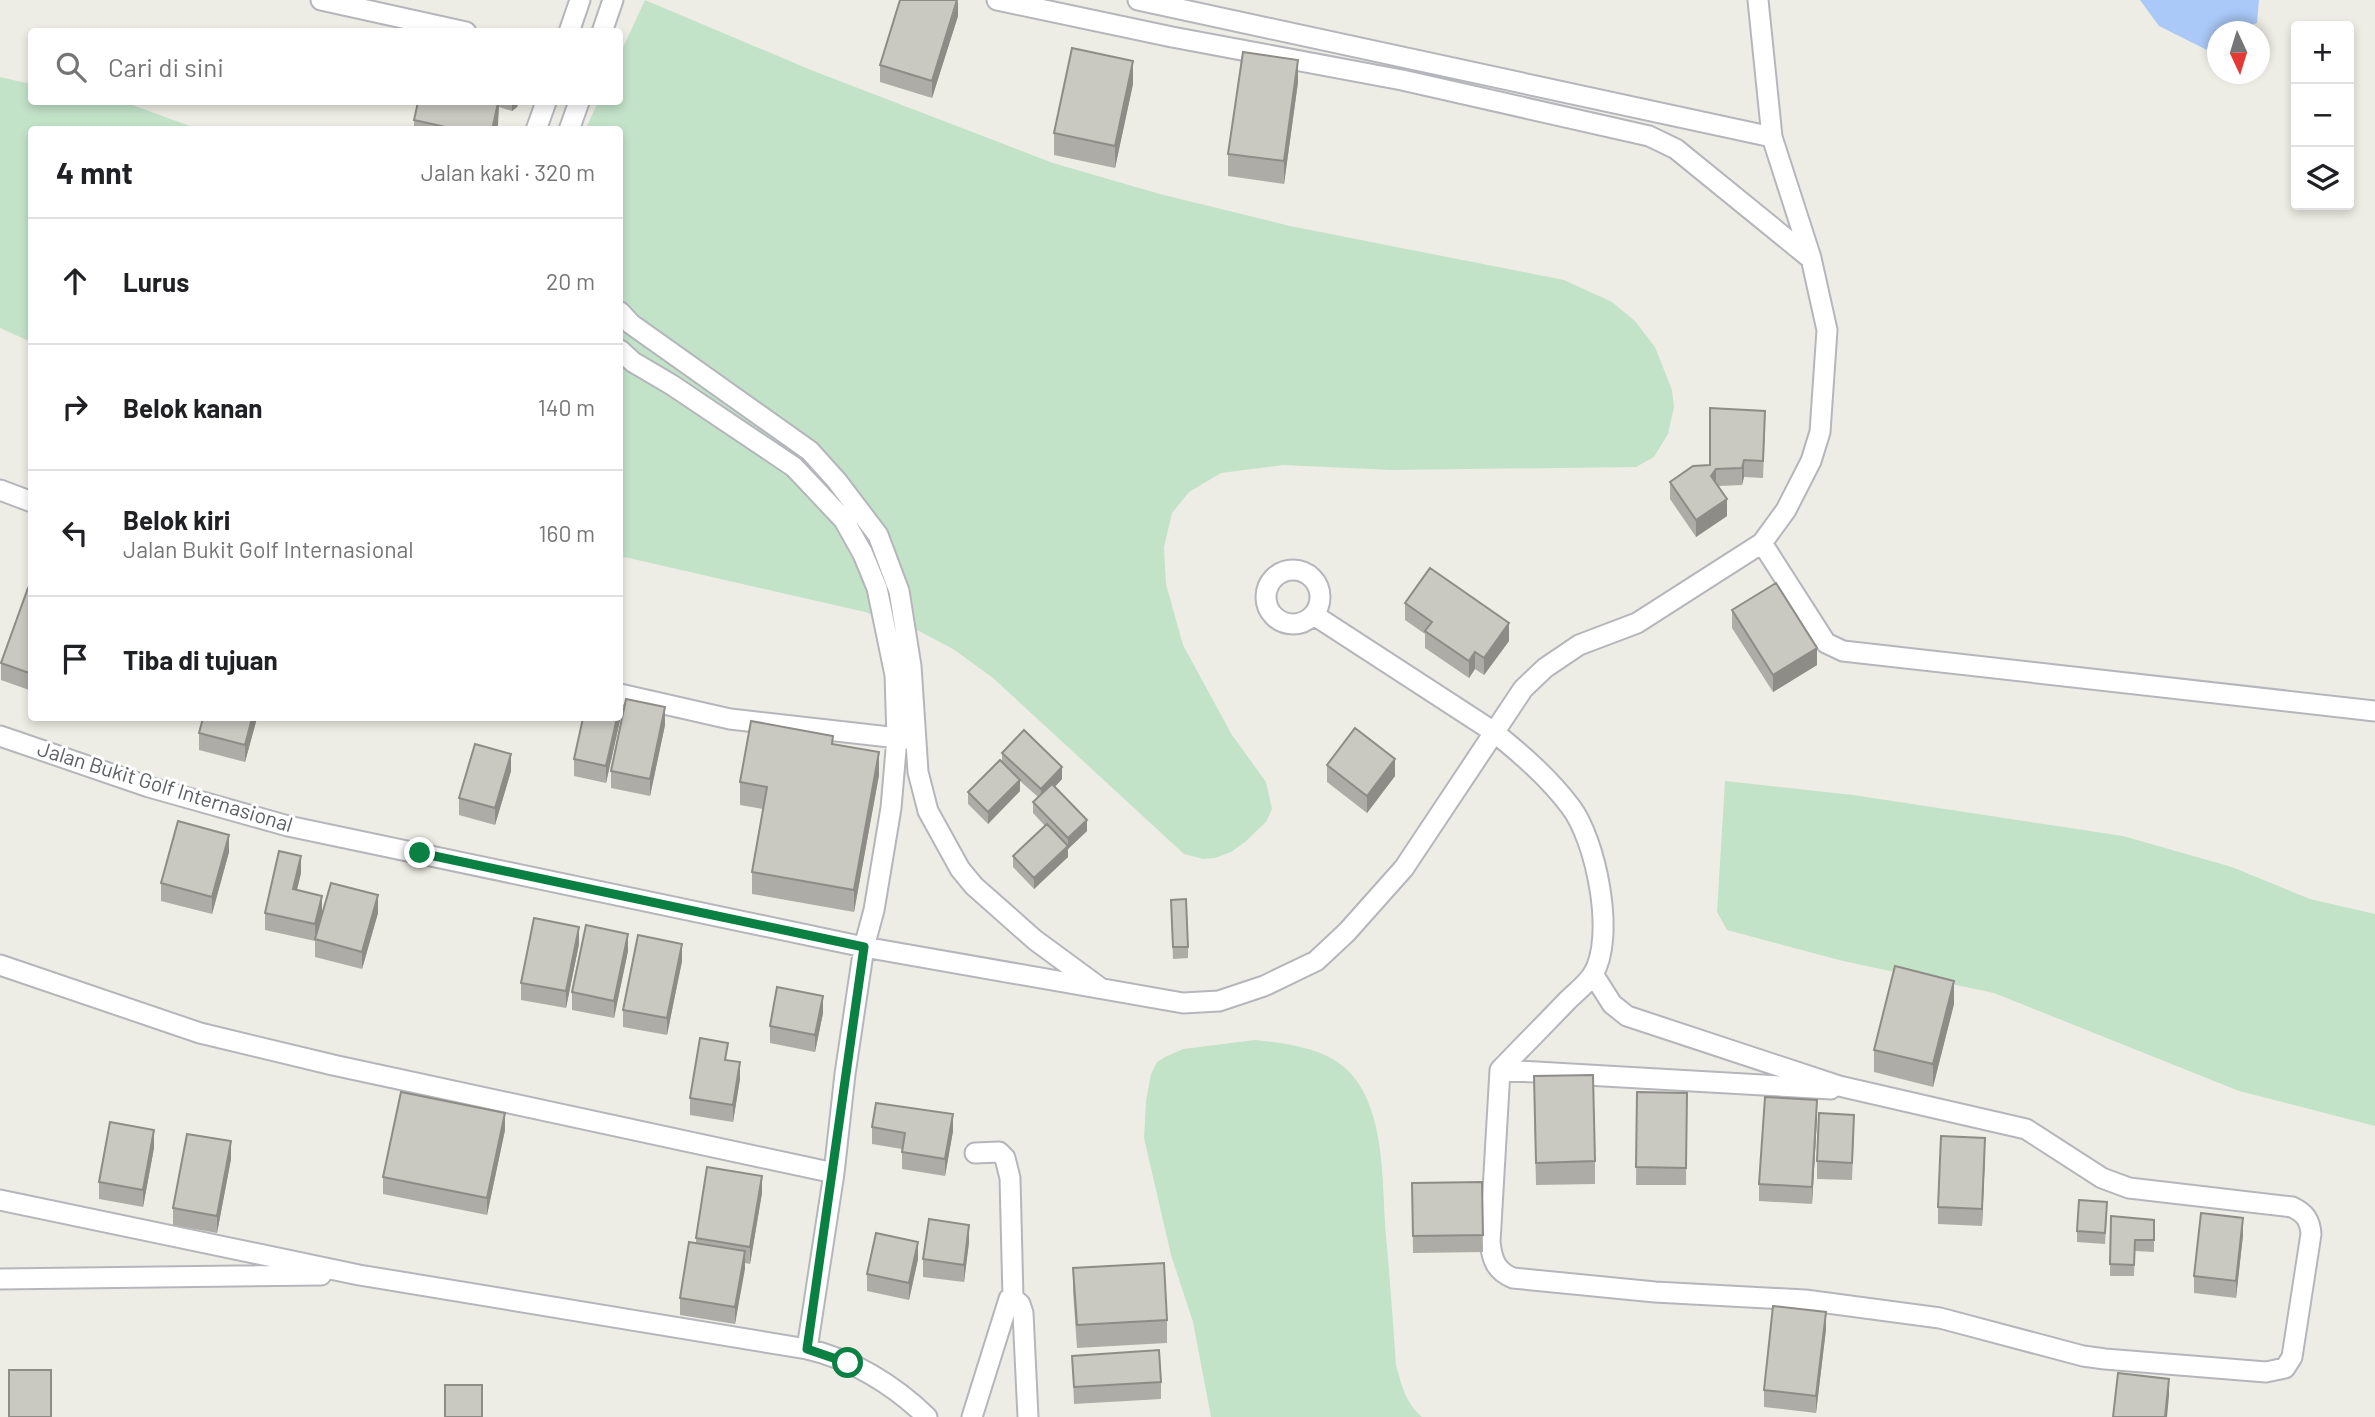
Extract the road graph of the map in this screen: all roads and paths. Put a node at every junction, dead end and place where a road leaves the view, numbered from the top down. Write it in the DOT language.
graph roads {
  1 [pos="321,0"];
  2 [pos="580,0"];
  3 [pos="613,0"];
  4 [pos="997,0"];
  5 [pos="1138,0"];
  6 [pos="1758,0"];
  7 [pos="448,28"];
  8 [pos="570,28"];
  9 [pos="603,28"];
  10 [pos="545,105"];
  11 [pos="578,105"];
  12 [pos="537,126"];
  13 [pos="570,126"];
  14 [pos="1772,137"];
  15 [pos="1811,258"];
  16 [pos="623,315"];
  17 [pos="623,353"];
  18 [pos="0,490"];
  19 [pos="28,500"];
  20 [pos="1762,543"];
  21 [pos="1314,615"];
  22 [pos="623,695"];
  23 [pos="2375,711"];
  24 [pos="1494,732"];
  25 [pos="0,736"];
  26 [pos="906,739"];
  27 [pos="864,947"];
  28 [pos="0,965"];
  29 [pos="1593,974"];
  30 [pos="1103,989"];
  31 [pos="1500,1070"];
  32 [pos="1839,1086"];
  33 [pos="975,1153"];
  34 [pos="834,1173"];
  35 [pos="0,1200"];
  36 [pos="359,1275"];
  37 [pos="0,1279"];
  38 [pos="1013,1298"];
  39 [pos="807,1349"];
  40 [pos="927,1417"];
  41 [pos="972,1417"];
  42 [pos="1028,1417"];
  1 -- 7 [label="street"];
  2 -- 8 [label="street"];
  3 -- 9 [label="street"];
  4 -- 15 [label="street"];
  5 -- 14 [label="street"];
  6 -- 14 [label="street"];
  10 -- 12 [label="street"];
  11 -- 13 [label="street"];
  14 -- 15 [label="street"];
  15 -- 20 [label="street"];
  16 -- 26 [label="street"];
  17 -- 26 [label="street"];
  18 -- 19 [label="street"];
  20 -- 23 [label="street"];
  20 -- 24 [label="street, Jalan Bukit Golf Internasional"];
  21 -- 24 [label="street"];
  22 -- 26 [label="street"];
  24 -- 29 [label="street"];
  24 -- 30 [label="street, Jalan Bukit Golf Internasional"];
  25 -- 27 [label="street, Jalan Bukit Golf Internasional"];
  26 -- 27 [label="street"];
  26 -- 30 [label="street"];
  27 -- 30 [label="street, Jalan Bukit Golf Internasional"];
  27 -- 34 [label="street"];
  28 -- 34 [label="street"];
  29 -- 31 [label="street"];
  29 -- 32 [label="street"];
  31 -- 32 [label="street"];
  31 -- 32 [label="street"];
  33 -- 38 [label="street"];
  34 -- 39 [label="street"];
  35 -- 36 [label="street"];
  36 -- 37 [label="street"];
  36 -- 39 [label="street"];
  38 -- 41 [label="street"];
  38 -- 42 [label="street"];
  39 -- 40 [label="street"];
}
